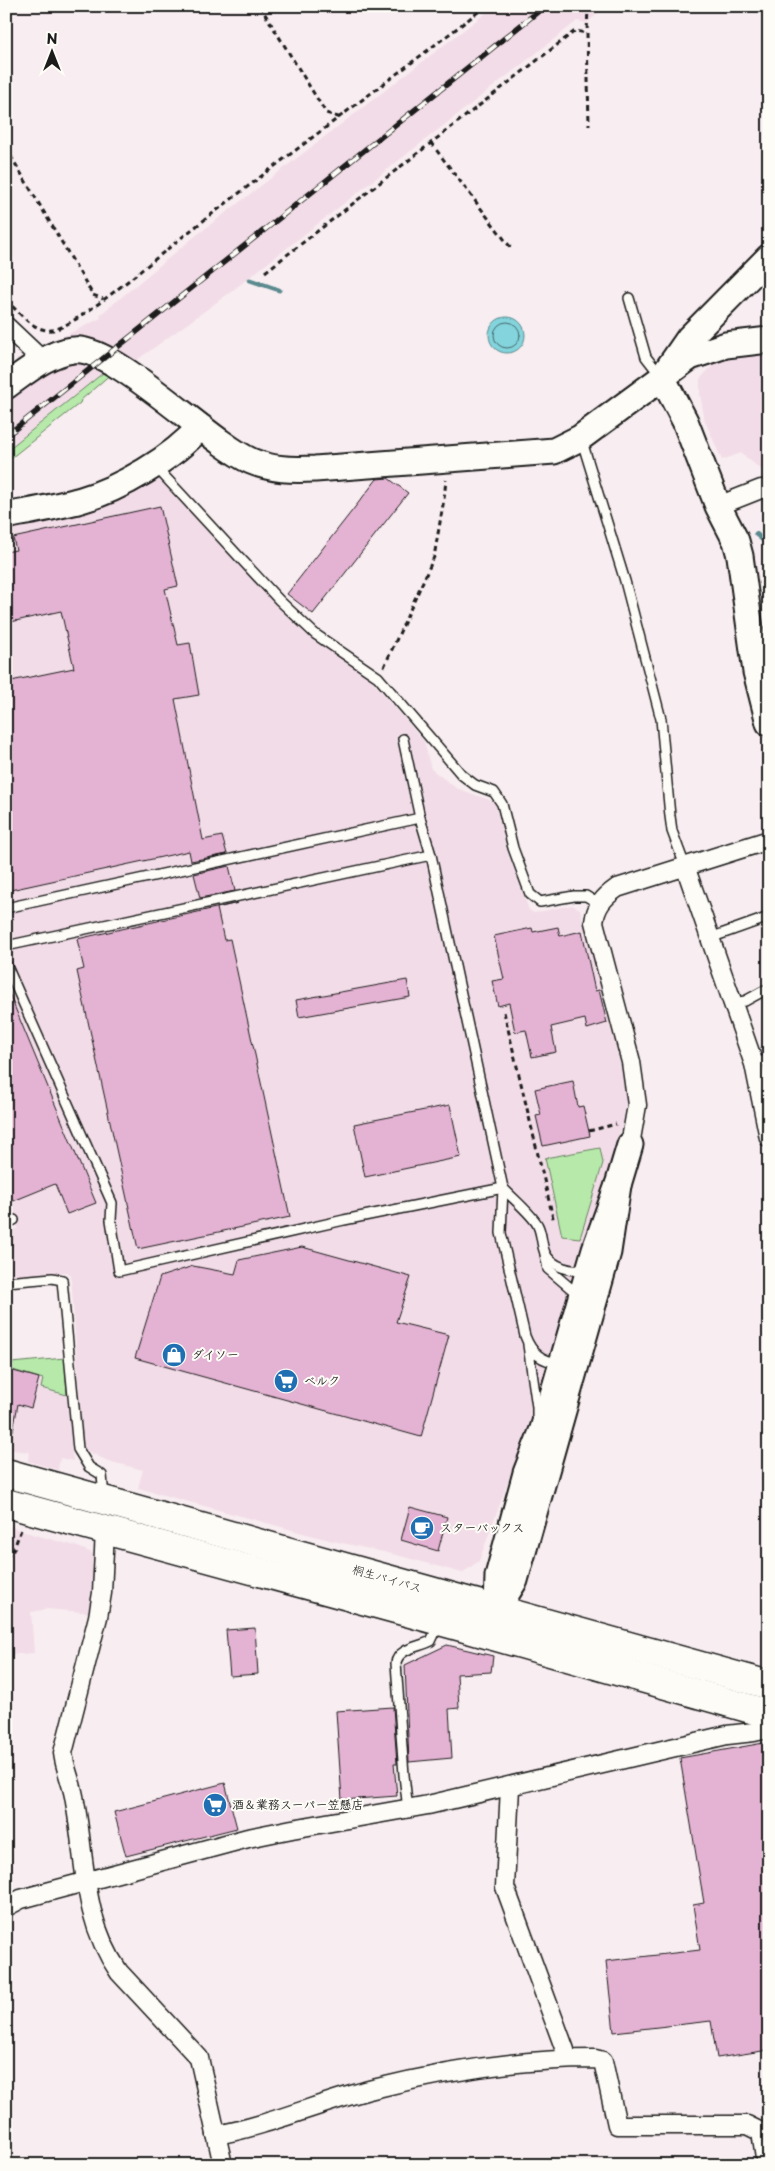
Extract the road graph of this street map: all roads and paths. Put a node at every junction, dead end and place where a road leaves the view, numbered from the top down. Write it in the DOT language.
graph roads {
  1 [pos="260,6"];
  2 [pos="486,6"];
  3 [pos="588,6"];
  4 [pos="587,32"];
  5 [pos="340,118"];
  6 [pos="589,125"];
  7 [pos="431,143"];
  8 [pos="6,148"];
  9 [pos="511,248"];
  10 [pos="769,257"];
  11 [pos="265,272"];
  12 [pos="629,298"];
  13 [pos="104,299"];
  14 [pos="6,300"];
  15 [pos="6,326"];
  16 [pos="769,340"];
  17 [pos="43,361"];
  18 [pos="662,377"];
  19 [pos="6,386"];
  20 [pos="200,427"];
  21 [pos="580,438"];
  22 [pos="446,459"];
  23 [pos="154,464"];
  24 [pos="769,489"];
  25 [pos="718,506"];
  26 [pos="6,516"];
  27 [pos="378,677"];
  28 [pos="769,723"];
  29 [pos="403,739"];
  30 [pos="420,818"];
  31 [pos="769,840"];
  32 [pos="431,855"];
  33 [pos="685,866"];
  34 [pos="600,904"];
  35 [pos="6,908"];
  36 [pos="769,917"];
  37 [pos="710,938"];
  38 [pos="6,946"];
  39 [pos="6,964"];
  40 [pos="769,988"];
  41 [pos="733,1004"];
  42 [pos="504,1012"];
  43 [pos="761,1062"];
  44 [pos="767,1114"];
  45 [pos="616,1125"];
  46 [pos="589,1131"];
  47 [pos="769,1138"];
  48 [pos="630,1145"];
  49 [pos="618,1185"];
  50 [pos="503,1188"];
  51 [pos="554,1222"];
  52 [pos="545,1254"];
  53 [pos="590,1266"];
  54 [pos="6,1282"];
  55 [pos="585,1307"];
  56 [pos="528,1344"];
  57 [pos="570,1360"];
  58 [pos="6,1473"];
  59 [pos="526,1473"];
  60 [pos="99,1498"];
  61 [pos="15,1512"];
  62 [pos="105,1530"];
  63 [pos="6,1557"];
  64 [pos="440,1621"];
  65 [pos="494,1622"];
  66 [pos="769,1685"];
  67 [pos="769,1714"];
  68 [pos="769,1726"];
  69 [pos="510,1787"];
  70 [pos="408,1810"];
  71 [pos="85,1882"];
  72 [pos="6,1907"];
  73 [pos="566,2059"];
  74 [pos="216,2135"];
  75 [pos="223,2165"];
  76 [pos="766,2165"];
  1 -- 5 [label="path"];
  2 -- 5 [label="path"];
  3 -- 4 [label="path"];
  4 -- 6 [label="path"];
  4 -- 7 [label="path"];
  5 -- 13 [label="path"];
  7 -- 9 [label="path"];
  7 -- 11 [label="path"];
  8 -- 13 [label="path"];
  10 -- 18 [label="street"];
  12 -- 18 [label="lane"];
  13 -- 14 [label="path"];
  15 -- 17 [label="street"];
  16 -- 18 [label="street"];
  17 -- 19 [label="street"];
  17 -- 20 [label="street"];
  18 -- 21 [label="street"];
  18 -- 25 [label="street"];
  20 -- 22 [label="street"];
  20 -- 23 [label="street"];
  21 -- 22 [label="street"];
  21 -- 33 [label="lane"];
  22 -- 27 [label="path"];
  23 -- 26 [label="street"];
  23 -- 27 [label="lane"];
  24 -- 25 [label="street"];
  25 -- 28 [label="street"];
  27 -- 34 [label="lane"];
  29 -- 30 [label="lane"];
  30 -- 32 [label="lane"];
  30 -- 35 [label="lane"];
  31 -- 33 [label="street"];
  32 -- 38 [label="lane"];
  32 -- 50 [label="lane"];
  33 -- 34 [label="street"];
  33 -- 37 [label="street"];
  34 -- 48 [label="street"];
  36 -- 37 [label="lane"];
  37 -- 41 [label="street"];
  39 -- 50 [label="lane"];
  40 -- 41 [label="lane"];
  41 -- 43 [label="street"];
  42 -- 51 [label="path"];
  43 -- 44 [label="street"];
  44 -- 47 [label="street"];
  45 -- 46 [label="path"];
  48 -- 49 [label="street"];
  49 -- 53 [label="street"];
  49 -- 55 [label="street"];
  50 -- 52 [label="lane"];
  50 -- 56 [label="lane"];
  52 -- 53 [label="lane"];
  52 -- 55 [label="lane"];
  53 -- 55 [label="street"];
  54 -- 60 [label="lane"];
  55 -- 57 [label="street"];
  56 -- 57 [label="lane"];
  56 -- 59 [label="lane"];
  57 -- 59 [label="street"];
  57 -- 65 [label="street"];
  58 -- 60 [label="highway, 桐生バイパス"];
  59 -- 65 [label="street"];
  60 -- 65 [label="highway, 桐生バイパス"];
  61 -- 62 [label="highway, 桐生バイパス"];
  61 -- 63 [label="path"];
  62 -- 64 [label="highway, 桐生バイパス"];
  62 -- 71 [label="street"];
  64 -- 65 [label="highway, 桐生バイパス"];
  64 -- 70 [label="lane"];
  65 -- 66 [label="highway, 桐生バイパス"];
  65 -- 67 [label="highway, 桐生バイパス"];
  68 -- 69 [label="street"];
  69 -- 70 [label="street"];
  69 -- 73 [label="street"];
  70 -- 71 [label="street"];
  71 -- 72 [label="street"];
  71 -- 74 [label="street"];
  73 -- 74 [label="street"];
  73 -- 76 [label="street"];
  74 -- 75 [label="street"];
}
